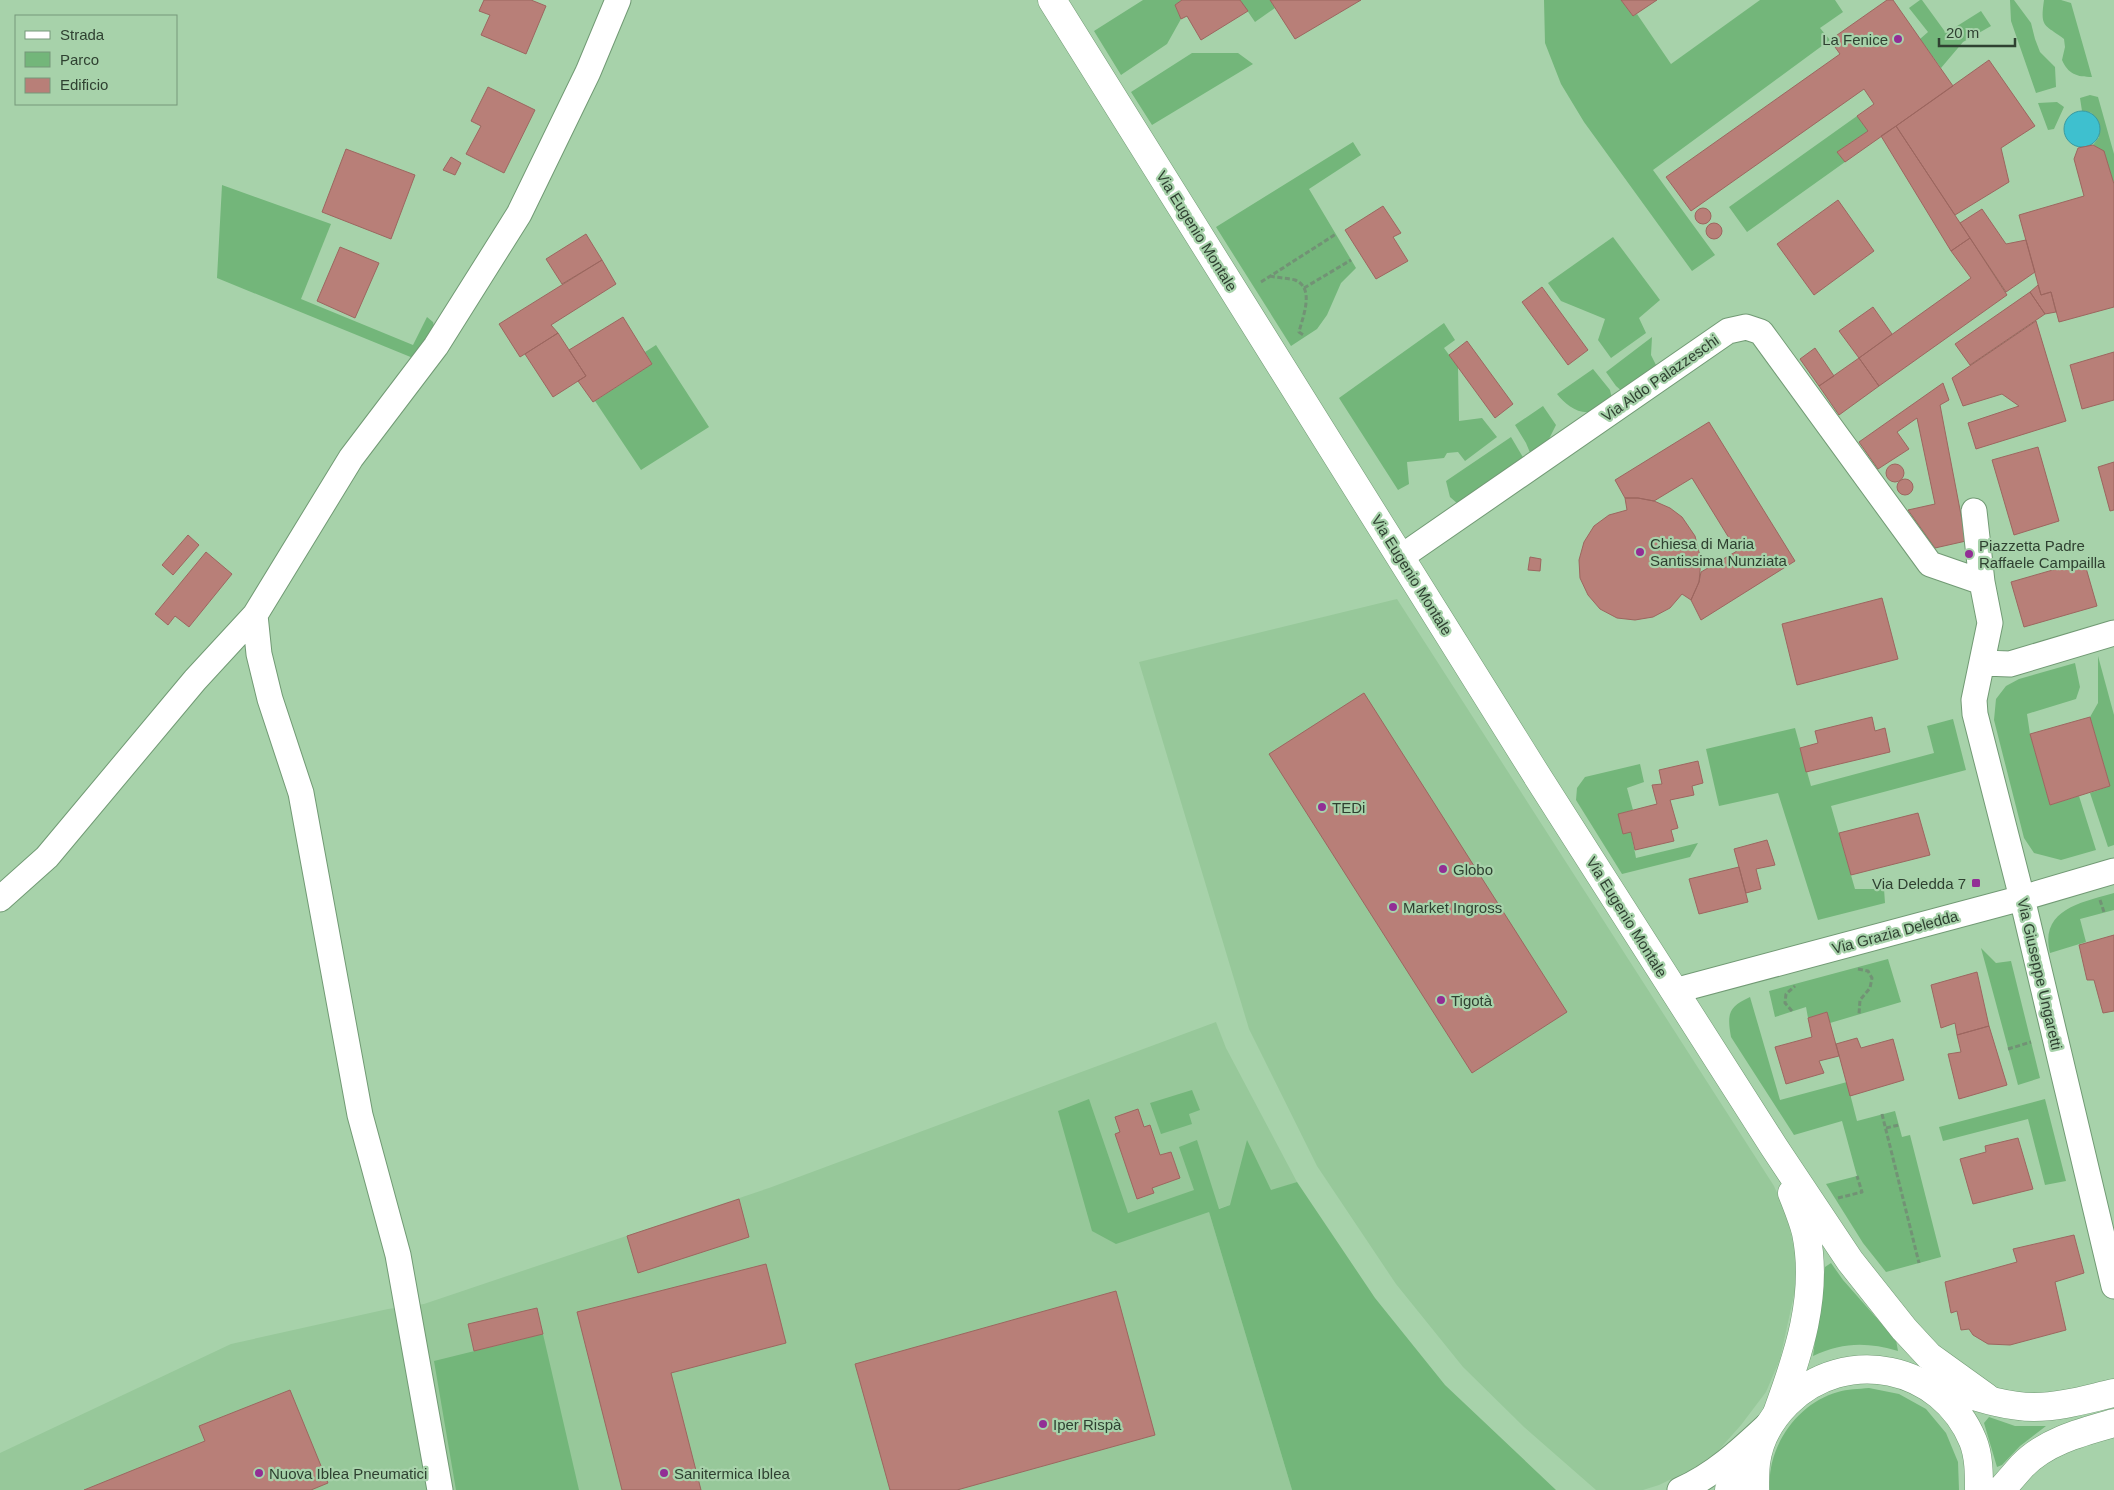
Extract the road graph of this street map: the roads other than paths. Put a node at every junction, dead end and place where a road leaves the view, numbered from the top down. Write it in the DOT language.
graph roads {
  1 [pos="618,0"];
  2 [pos="1052,0"];
  3 [pos="1974,511"];
  4 [pos="1401,557"];
  5 [pos="1982,582"];
  6 [pos="255,615"];
  7 [pos="2114,633"];
  8 [pos="1983,663"];
  9 [pos="2114,871"];
  10 [pos="2022,898"];
  11 [pos="0,899"];
  12 [pos="1674,991"];
  13 [pos="1774,1147"];
  14 [pos="2114,1286"];
  15 [pos="1929,1356"];
  16 [pos="1911,1377"];
  17 [pos="1945,1387"];
  18 [pos="2114,1392"];
  19 [pos="1989,1400"];
  20 [pos="1960,1417"];
  21 [pos="1774,1418"];
  22 [pos="2114,1423"];
  23 [pos="1756,1463"];
  24 [pos="440,1490"];
  25 [pos="1680,1490"];
  26 [pos="1729,1490"];
  27 [pos="1755,1490"];
  28 [pos="1979,1490"];
  29 [pos="2001,1490"];
  1 -- 6 [label="street"];
  2 -- 4 [label="main road, Via Eugenio Montale"];
  3 -- 5 [label="street, Via Giuseppe Ungaretti"];
  4 -- 5 [label="street, Via Aldo Palazzeschi"];
  4 -- 12 [label="main road, Via Eugenio Montale"];
  5 -- 8 [label="street, Via Giuseppe Ungaretti"];
  6 -- 11 [label="street"];
  6 -- 24 [label="street"];
  7 -- 8 [label="street"];
  8 -- 10 [label="street, Via Giuseppe Ungaretti"];
  9 -- 10 [label="street, Via Grazia Deledda"];
  10 -- 12 [label="street, Via Grazia Deledda"];
  10 -- 14 [label="street, Via Giuseppe Ungaretti"];
  12 -- 13 [label="main road, Via Eugenio Montale"];
  13 -- 15 [label="main road"];
  13 -- 21 [label="main road"];
  15 -- 17 [label="main road"];
  15 -- 19 [label="main road"];
  16 -- 17 [label="main road"];
  16 -- 20 [label="main road"];
  16 -- 21 [label="main road"];
  17 -- 19 [label="main road"];
  17 -- 20 [label="main road"];
  18 -- 19 [label="main road"];
  20 -- 28 [label="main road"];
  21 -- 23 [label="main road"];
  21 -- 25 [label="street"];
  22 -- 29 [label="main road"];
  23 -- 26 [label="main road"];
  23 -- 27 [label="main road"];
}
